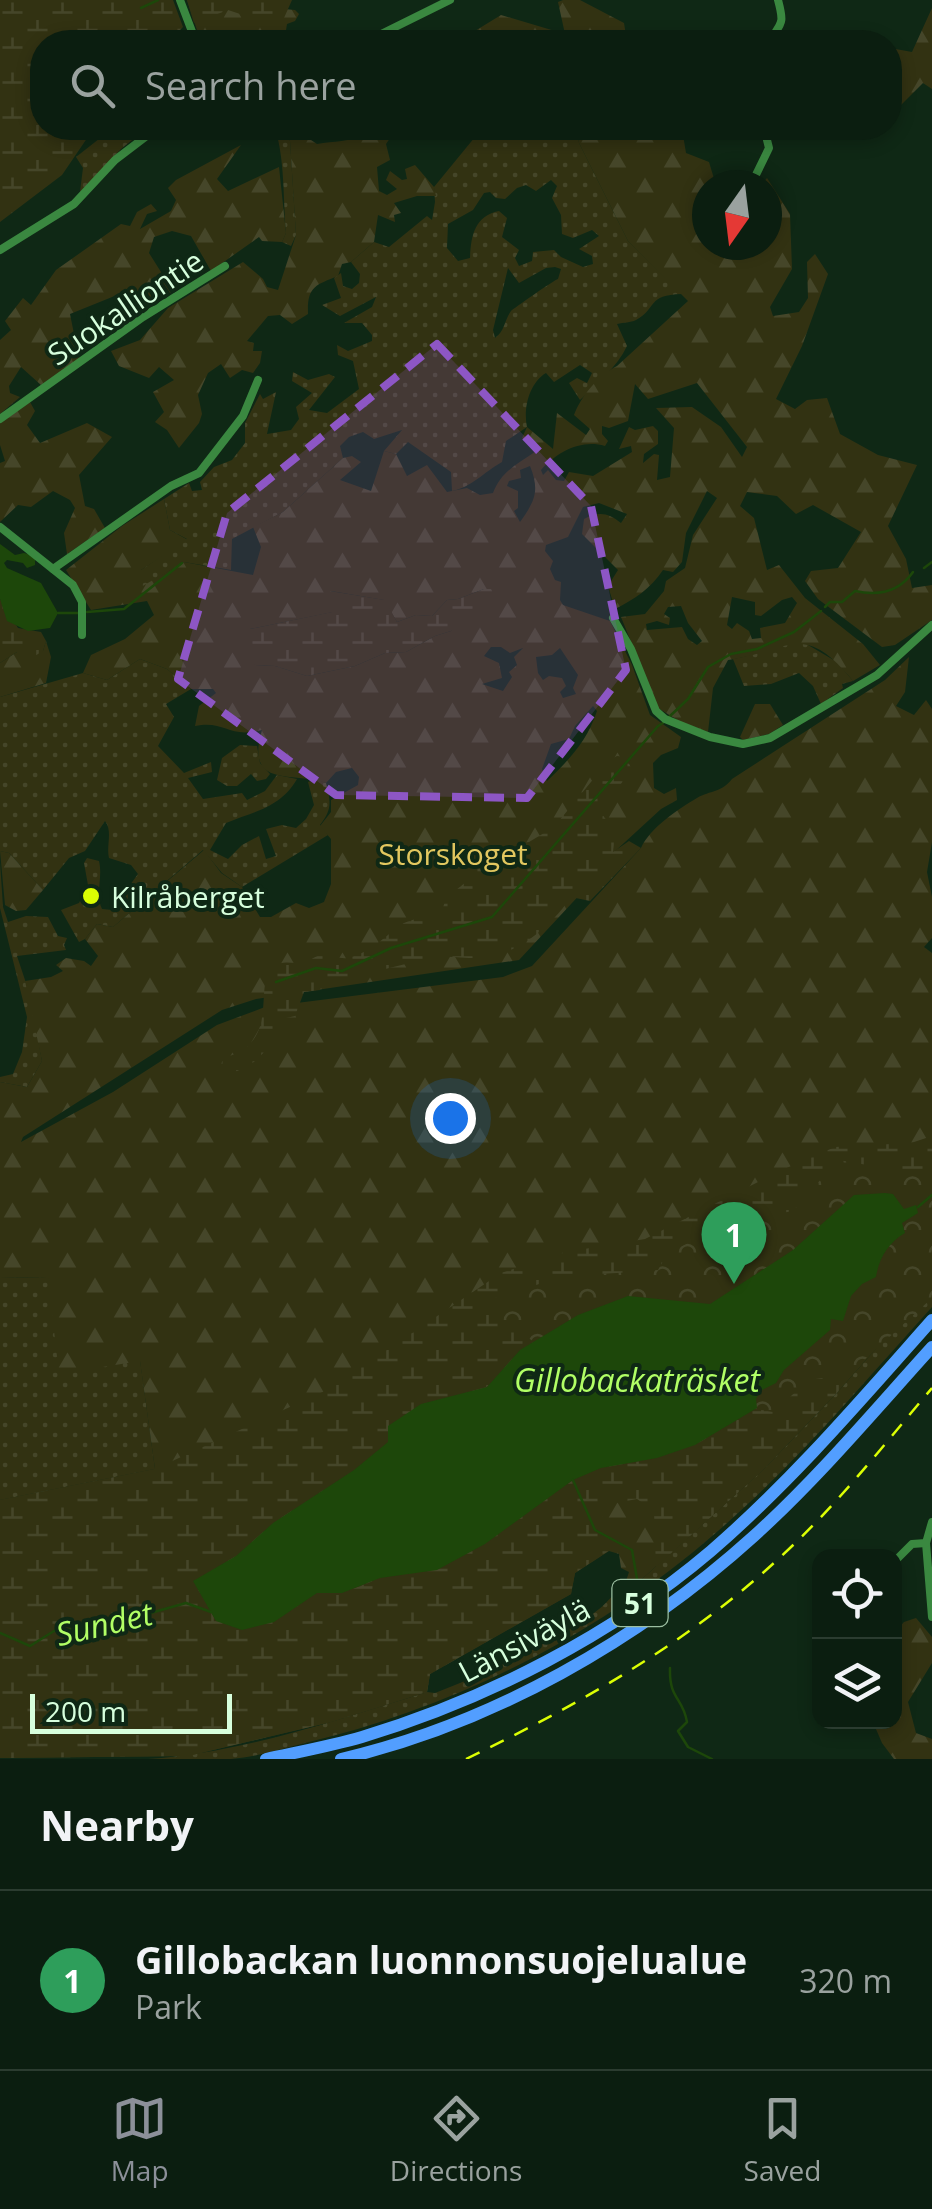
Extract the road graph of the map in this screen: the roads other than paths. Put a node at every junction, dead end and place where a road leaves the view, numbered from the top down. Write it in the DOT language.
graph roads {
  1 [pos="180,0"];
  2 [pos="450,0"];
  3 [pos="778,0"];
  4 [pos="191,30"];
  5 [pos="389,30"];
  6 [pos="779,30"];
  7 [pos="142,140"];
  8 [pos="767,140"];
  9 [pos="758,170"];
  10 [pos="0,250"];
  11 [pos="225,266"];
  12 [pos="258,380"];
  13 [pos="0,419"];
  14 [pos="0,527"];
  15 [pos="54,569"];
  16 [pos="613,618"];
  17 [pos="932,625"];
  18 [pos="82,635"];
  19 [pos="932,1320"];
  20 [pos="932,1347"];
  21 [pos="932,1522"];
  22 [pos="926,1543"];
  23 [pos="902,1554"];
  24 [pos="928,1614"];
  25 [pos="266,1759"];
  26 [pos="340,1759"];
  1 -- 4 [label="street"];
  2 -- 5 [label="street"];
  3 -- 6 [label="street"];
  7 -- 10 [label="street"];
  8 -- 9 [label="street"];
  11 -- 13 [label="street, Suokalliontie"];
  12 -- 15 [label="street"];
  14 -- 15 [label="street"];
  15 -- 18 [label="street"];
  16 -- 17 [label="street"];
  19 -- 25 [label="highway, Länsiväylä / 51"];
  20 -- 26 [label="highway, Länsiväylä / 51"];
  21 -- 22 [label="street"];
  22 -- 23 [label="street"];
  22 -- 24 [label="street"];
}
